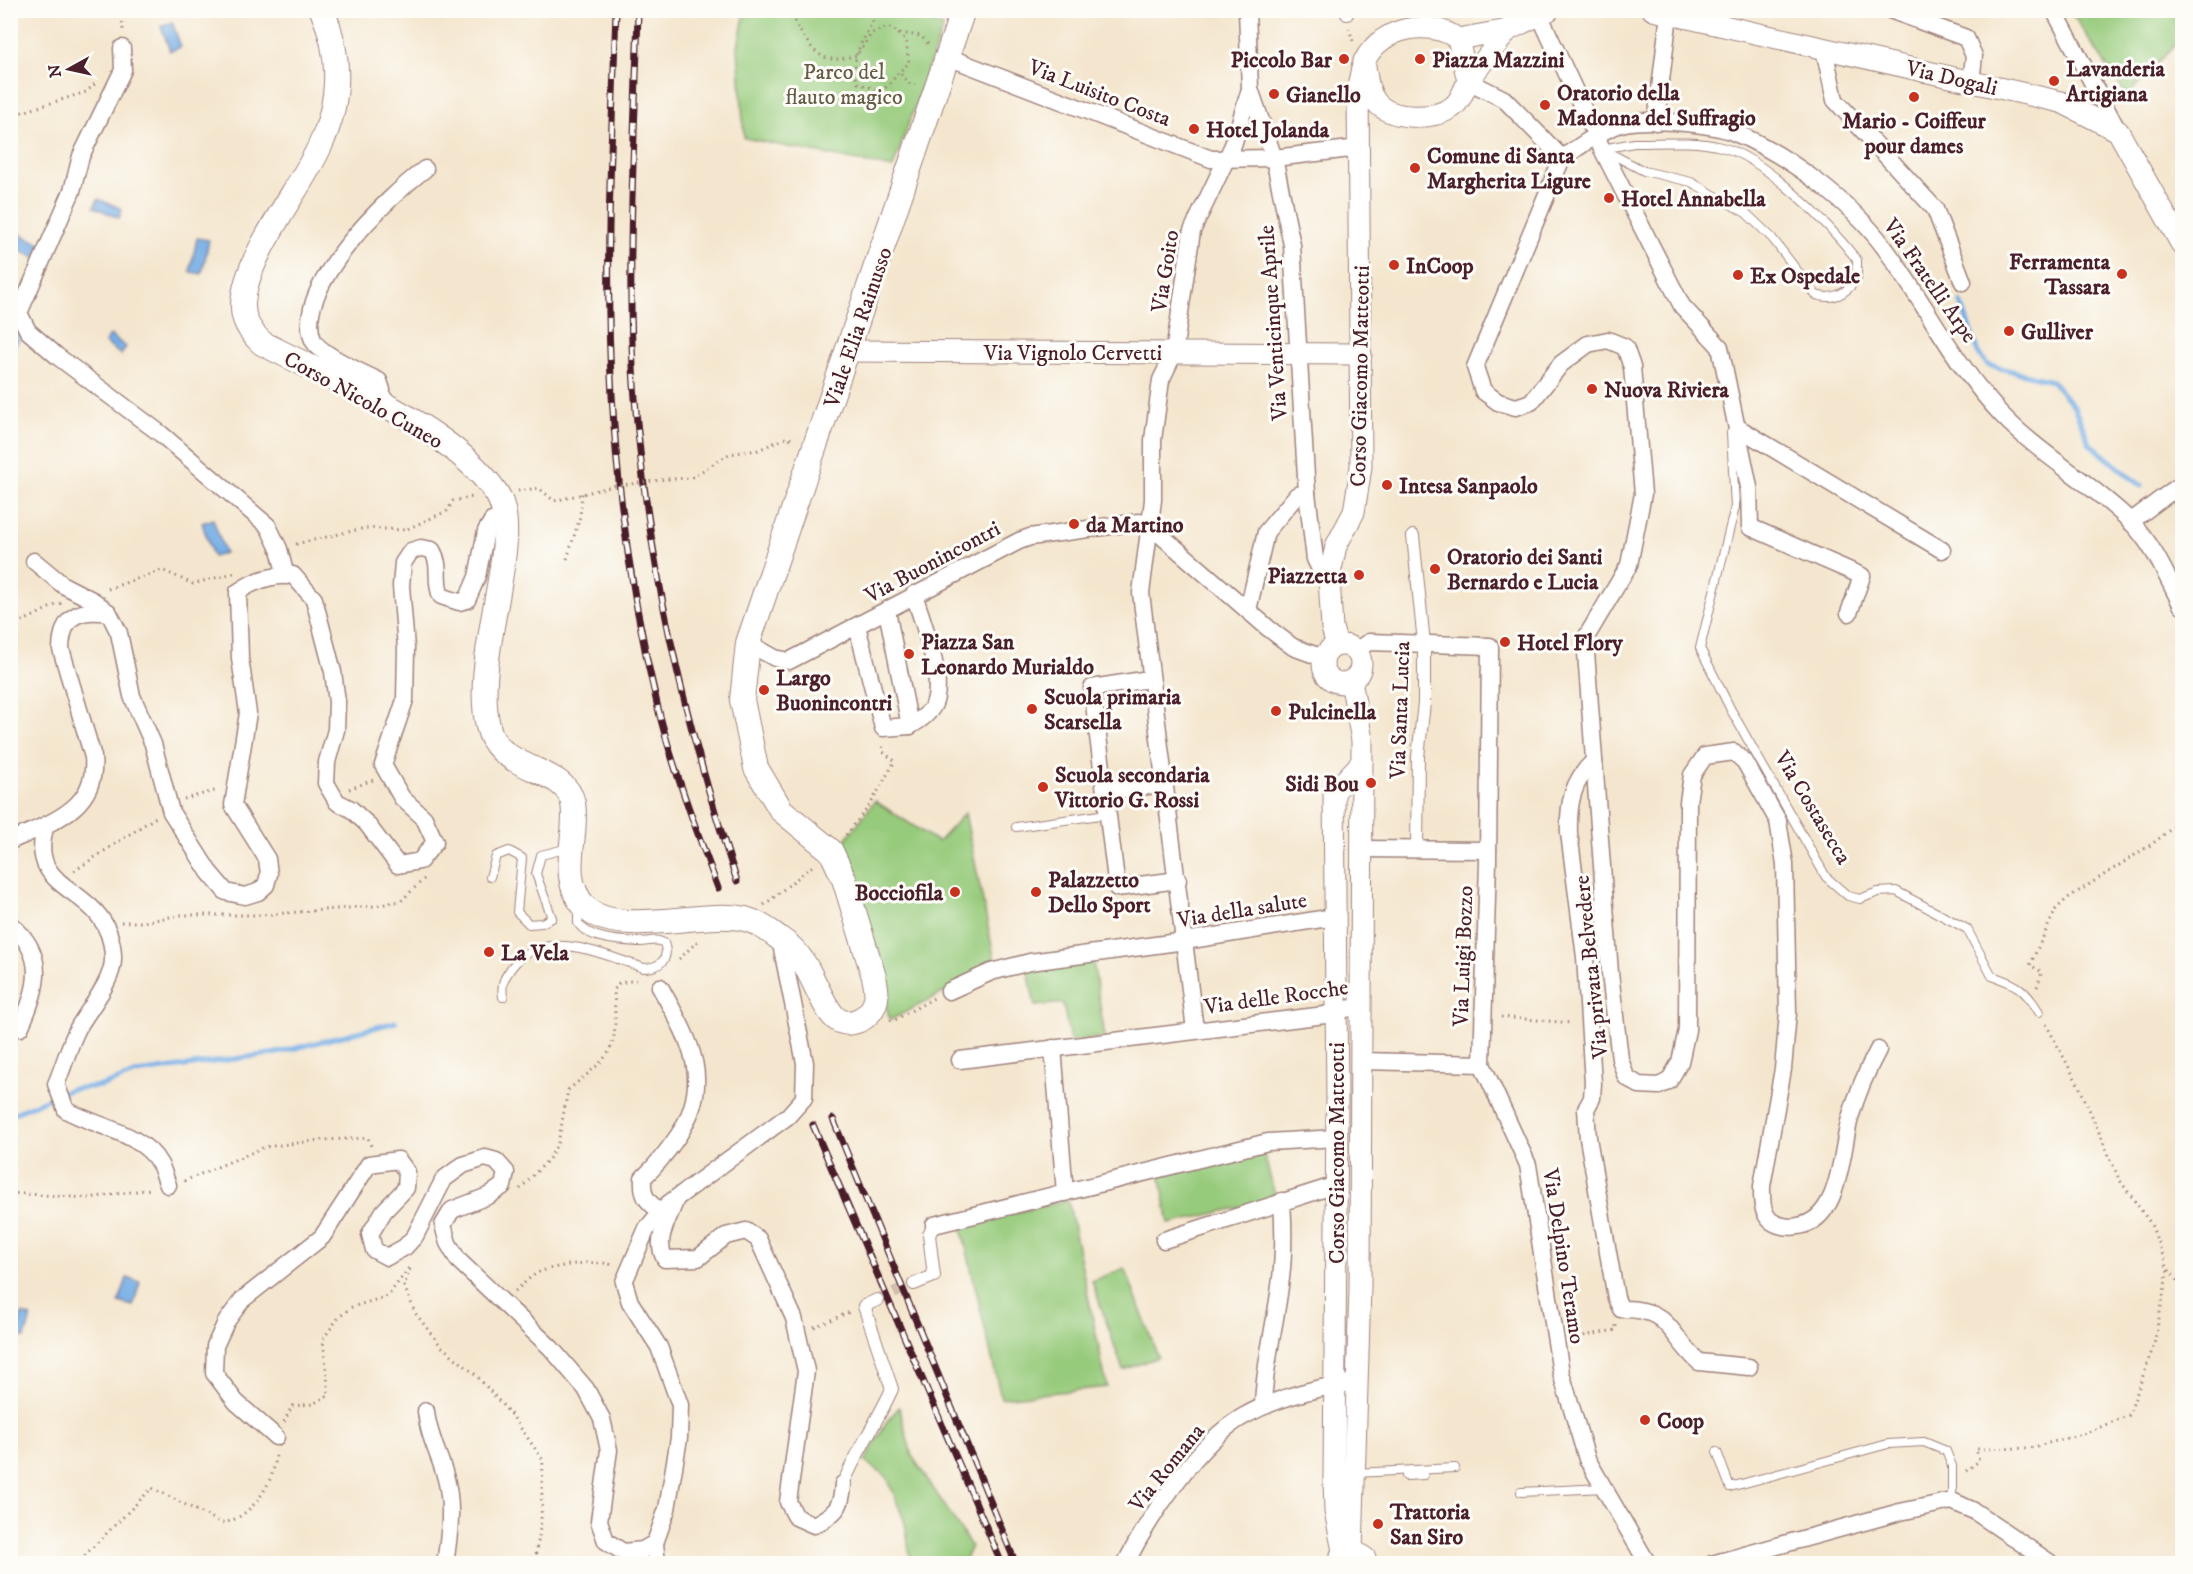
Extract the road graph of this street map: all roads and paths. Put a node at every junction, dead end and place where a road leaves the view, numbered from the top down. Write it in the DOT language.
graph roads {
  1 [pos="122,10"];
  2 [pos="176,10"];
  3 [pos="215,10"];
  4 [pos="322,10"];
  5 [pos="790,10"];
  6 [pos="878,10"];
  7 [pos="963,10"];
  8 [pos="1247,10"];
  9 [pos="1890,10"];
  10 [pos="2054,10"];
  11 [pos="1347,12"];
  12 [pos="1544,12"];
  13 [pos="1659,12"];
  14 [pos="1508,23"];
  15 [pos="888,27"];
  16 [pos="1458,39"];
  17 [pos="122,48"];
  18 [pos="1824,49"];
  19 [pos="941,53"];
  20 [pos="856,56"];
  21 [pos="1364,61"];
  22 [pos="899,72"];
  23 [pos="99,81"];
  24 [pos="1468,81"];
  25 [pos="1971,82"];
  26 [pos="923,85"];
  27 [pos="1250,89"];
  28 [pos="1391,112"];
  29 [pos="10,116"];
  30 [pos="1656,122"];
  31 [pos="2118,131"];
  32 [pos="1358,142"];
  33 [pos="1600,143"];
  34 [pos="1274,158"];
  35 [pos="1562,158"];
  36 [pos="1226,160"];
  37 [pos="425,170"];
  38 [pos="2182,245"];
  39 [pos="1963,282"];
  40 [pos="849,351"];
  41 [pos="1174,353"];
  42 [pos="1298,354"];
  43 [pos="1361,354"];
  44 [pos="1727,376"];
  45 [pos="381,405"];
  46 [pos="1737,427"];
  47 [pos="798,432"];
  48 [pos="2180,491"];
  49 [pos="496,493"];
  50 [pos="582,493"];
  51 [pos="1306,493"];
  52 [pos="506,517"];
  53 [pos="2130,522"];
  54 [pos="1149,525"];
  55 [pos="1413,536"];
  56 [pos="279,549"];
  57 [pos="1942,550"];
  58 [pos="567,559"];
  59 [pos="34,561"];
  60 [pos="286,576"];
  61 [pos="1329,578"];
  62 [pos="252,582"];
  63 [pos="914,594"];
  64 [pos="86,597"];
  65 [pos="2182,606"];
  66 [pos="1248,610"];
  67 [pos="887,611"];
  68 [pos="109,613"];
  69 [pos="1849,613"];
  70 [pos="10,624"];
  71 [pos="857,626"];
  72 [pos="748,643"];
  73 [pos="1424,643"];
  74 [pos="1339,651"];
  75 [pos="1149,679"];
  76 [pos="1351,681"];
  77 [pos="910,726"];
  78 [pos="882,741"];
  79 [pos="1594,761"];
  80 [pos="1362,762"];
  81 [pos="383,765"];
  82 [pos="1164,784"];
  83 [pos="235,787"];
  84 [pos="1105,791"];
  85 [pos="333,795"];
  86 [pos="169,805"];
  87 [pos="1107,814"];
  88 [pos="2182,820"];
  89 [pos="46,825"];
  90 [pos="1016,827"];
  91 [pos="10,842"];
  92 [pos="570,848"];
  93 [pos="1360,849"];
  94 [pos="1417,850"];
  95 [pos="1488,850"];
  96 [pos="831,851"];
  97 [pos="427,876"];
  98 [pos="490,877"];
  99 [pos="1178,880"];
  100 [pos="59,882"];
  101 [pos="584,905"];
  102 [pos="1334,917"];
  103 [pos="716,919"];
  104 [pos="746,919"];
  105 [pos="105,923"];
  106 [pos="10,924"];
  107 [pos="780,939"];
  108 [pos="1185,941"];
  109 [pos="672,965"];
  110 [pos="640,980"];
  111 [pos="660,987"];
  112 [pos="949,991"];
  113 [pos="503,997"];
  114 [pos="2031,999"];
  115 [pos="1362,1007"];
  116 [pos="1336,1010"];
  117 [pos="2039,1012"];
  118 [pos="868,1014"];
  119 [pos="1483,1015"];
  120 [pos="1589,1024"];
  121 [pos="20,1028"];
  122 [pos="1195,1030"];
  123 [pos="1053,1048"];
  124 [pos="1878,1050"];
  125 [pos="960,1060"];
  126 [pos="1363,1061"];
  127 [pos="1482,1064"];
  128 [pos="1337,1138"];
  129 [pos="398,1160"];
  130 [pos="168,1185"];
  131 [pos="1336,1185"];
  132 [pos="10,1193"];
  133 [pos="1065,1193"];
  134 [pos="513,1194"];
  135 [pos="676,1198"];
  136 [pos="1282,1201"];
  137 [pos="661,1212"];
  138 [pos="934,1224"];
  139 [pos="415,1236"];
  140 [pos="1164,1240"];
  141 [pos="2168,1269"];
  142 [pos="626,1277"];
  143 [pos="914,1284"];
  144 [pos="2182,1287"];
  145 [pos="877,1300"];
  146 [pos="503,1301"];
  147 [pos="1618,1303"];
  148 [pos="865,1306"];
  149 [pos="798,1333"];
  150 [pos="1556,1341"];
  151 [pos="1749,1367"];
  152 [pos="1357,1382"];
  153 [pos="1335,1385"];
  154 [pos="1263,1406"];
  155 [pos="426,1411"];
  156 [pos="276,1437"];
  157 [pos="1717,1452"];
  158 [pos="1455,1468"];
  159 [pos="1424,1475"];
  160 [pos="1355,1476"];
  161 [pos="843,1484"];
  162 [pos="1604,1488"];
  163 [pos="1521,1492"];
  164 [pos="1955,1503"];
  165 [pos="656,1543"];
  166 [pos="1350,1558"];
  167 [pos="445,1563"];
  168 [pos="535,1563"];
  169 [pos="657,1563"];
  170 [pos="1125,1563"];
  171 [pos="1648,1563"];
  172 [pos="1712,1563"];
  173 [pos="2052,1563"];
  1 -- 17 [label="path"];
  2 -- 3 [label="path"];
  4 -- 45 [label="main road, Corso Nicolo Cuneo"];
  5 -- 20 [label="path"];
  6 -- 20 [label="path"];
  7 -- 19 [label="main road, Viale Elia Rainusso"];
  8 -- 27 [label="street, Via Venticinque Aprile"];
  9 -- 25 [label="street"];
  10 -- 31 [label="street"];
  11 -- 21 [label="path"];
  12 -- 14 [label="street"];
  12 -- 33 [label="street, Via Costasecca"];
  13 -- 18 [label="street, Via Dogali"];
  13 -- 30 [label="street"];
  14 -- 16 [label="street"];
  14 -- 24 [label="street"];
  15 -- 19 [label="path"];
  15 -- 20 [label="path"];
  15 -- 22 [label="path"];
  16 -- 21 [label="street"];
  16 -- 24 [label="street"];
  17 -- 56 [label="street"];
  18 -- 25 [label="street, Via Dogali"];
  18 -- 39 [label="street"];
  19 -- 36 [label="street, Via Luisito Costa"];
  19 -- 40 [label="main road, Viale Elia Rainusso"];
  20 -- 22 [label="path"];
  21 -- 28 [label="street"];
  21 -- 32 [label="street, Corso Giacomo Matteotti"];
  22 -- 26 [label="path"];
  23 -- 29 [label="path"];
  24 -- 28 [label="street"];
  24 -- 35 [label="street"];
  25 -- 31 [label="street, Via Dogali"];
  27 -- 34 [label="street, Via Venticinque Aprile"];
  27 -- 36 [label="street, Via Goito"];
  28 -- 32 [label="street"];
  30 -- 33 [label="street, Via Fratelli Arpe"];
  30 -- 53 [label="street, Via Fratelli Arpe"];
  31 -- 38 [label="street"];
  32 -- 34 [label="street, Via Luisito Costa"];
  32 -- 43 [label="street, Corso Giacomo Matteotti"];
  33 -- 33 [label="lane"];
  33 -- 35 [label="street, Via Fratelli Arpe"];
  33 -- 44 [label="street, Via Costasecca"];
  34 -- 36 [label="street, Via Luisito Costa"];
  34 -- 42 [label="street, Via Venticinque Aprile"];
  35 -- 79 [label="street, Via privata Belvedere"];
  36 -- 41 [label="street, Via Goito"];
  37 -- 45 [label="street"];
  40 -- 41 [label="street, Via Vignolo Cervetti"];
  40 -- 72 [label="main road, Viale Elia Rainusso"];
  41 -- 42 [label="street, Via Vignolo Cervetti"];
  41 -- 54 [label="street, Via Goito"];
  42 -- 43 [label="street, Via Vignolo Cervetti"];
  42 -- 51 [label="street, Via Venticinque Aprile"];
  43 -- 61 [label="street, Corso Giacomo Matteotti"];
  44 -- 46 [label="street, Via Costasecca"];
  44 -- 114 [label="lane, Via Costasecca"];
  45 -- 49 [label="main road, Corso Nicolo Cuneo"];
  46 -- 57 [label="street"];
  46 -- 69 [label="street, Via Costasecca"];
  47 -- 50 [label="path, bridge"];
  48 -- 53 [label="street"];
  49 -- 50 [label="path"];
  49 -- 52 [label="main road, Corso Nicolo Cuneo"];
  49 -- 56 [label="path"];
  50 -- 58 [label="path"];
  51 -- 61 [label="street, Via Venticinque Aprile"];
  51 -- 66 [label="street"];
  52 -- 81 [label="street"];
  52 -- 92 [label="main road"];
  53 -- 65 [label="street, Via Fratelli Arpe"];
  54 -- 63 [label="street, Via Buonincontri"];
  54 -- 66 [label="street"];
  54 -- 75 [label="street, Via Goito"];
  55 -- 73 [label="street, Via Santa Lucia"];
  56 -- 60 [label="street"];
  59 -- 64 [label="street"];
  60 -- 62 [label="street"];
  60 -- 85 [label="street"];
  61 -- 74 [label="street, Corso Giacomo Matteotti"];
  62 -- 64 [label="path"];
  62 -- 83 [label="street"];
  63 -- 67 [label="street, Via Buonincontri"];
  63 -- 77 [label="street"];
  64 -- 68 [label="street"];
  64 -- 70 [label="path"];
  66 -- 74 [label="street"];
  67 -- 71 [label="street, Via Buonincontri"];
  67 -- 77 [label="street"];
  68 -- 86 [label="street"];
  68 -- 89 [label="street"];
  71 -- 72 [label="street, Via Buonincontri"];
  71 -- 77 [label="street"];
  72 -- 96 [label="main road"];
  73 -- 74 [label="street"];
  73 -- 94 [label="street, Via Santa Lucia"];
  73 -- 95 [label="street, Via Luigi Bozzo"];
  74 -- 76 [label="street"];
  74 -- 76 [label="street"];
  75 -- 82 [label="street, Via Goito"];
  75 -- 84 [label="street"];
  76 -- 80 [label="street, Corso Giacomo Matteotti"];
  78 -- 96 [label="path"];
  79 -- 120 [label="street"];
  79 -- 124 [label="street, Via privata Belvedere"];
  80 -- 93 [label="street, Corso Giacomo Matteotti"];
  80 -- 102 [label="street, Corso Giacomo Matteotti"];
  81 -- 85 [label="path"];
  81 -- 85 [label="street"];
  82 -- 84 [label="street"];
  82 -- 99 [label="street, Via Goito"];
  83 -- 86 [label="path"];
  83 -- 86 [label="street"];
  84 -- 87 [label="street"];
  86 -- 100 [label="path"];
  87 -- 90 [label="lane"];
  87 -- 99 [label="street"];
  88 -- 114 [label="path"];
  89 -- 91 [label="street"];
  89 -- 100 [label="street"];
  92 -- 98 [label="lane"];
  92 -- 101 [label="main road"];
  93 -- 94 [label="street"];
  93 -- 115 [label="street, Corso Giacomo Matteotti"];
  94 -- 95 [label="street"];
  95 -- 119 [label="street, Via Luigi Bozzo"];
  96 -- 104 [label="path"];
  96 -- 118 [label="main road"];
  97 -- 105 [label="path"];
  99 -- 108 [label="street, Via Goito"];
  100 -- 105 [label="street"];
  101 -- 103 [label="main road"];
  101 -- 113 [label="lane"];
  102 -- 108 [label="street, Via della salute"];
  102 -- 116 [label="street, Corso Giacomo Matteotti"];
  103 -- 104 [label="main road"];
  103 -- 109 [label="path"];
  104 -- 107 [label="main road"];
  105 -- 130 [label="street"];
  106 -- 121 [label="street"];
  107 -- 118 [label="main road"];
  107 -- 135 [label="street"];
  108 -- 112 [label="street, Via della salute"];
  108 -- 122 [label="street, Via Goito"];
  110 -- 134 [label="path"];
  111 -- 137 [label="street"];
  112 -- 118 [label="path"];
  114 -- 117 [label="lane, Via Costasecca"];
  115 -- 116 [label="street, Via delle Rocche"];
  115 -- 126 [label="street, Corso Giacomo Matteotti"];
  116 -- 122 [label="street, Via delle Rocche"];
  116 -- 128 [label="street, Corso Giacomo Matteotti"];
  117 -- 141 [label="path"];
  119 -- 120 [label="path"];
  119 -- 127 [label="street, Via Luigi Bozzo"];
  120 -- 147 [label="street"];
  122 -- 123 [label="street, Via delle Rocche"];
  123 -- 125 [label="street, Via delle Rocche"];
  123 -- 133 [label="street"];
  126 -- 127 [label="street"];
  126 -- 152 [label="street, Corso Giacomo Matteotti"];
  127 -- 150 [label="street, Via Delpino Teramo"];
  128 -- 131 [label="street, Corso Giacomo Matteotti"];
  128 -- 133 [label="street"];
  129 -- 130 [label="path"];
  129 -- 139 [label="street"];
  129 -- 156 [label="street"];
  130 -- 132 [label="path"];
  131 -- 136 [label="street"];
  131 -- 153 [label="street, Corso Giacomo Matteotti"];
  133 -- 138 [label="street"];
  135 -- 137 [label="street"];
  135 -- 149 [label="street"];
  136 -- 140 [label="street"];
  136 -- 154 [label="street"];
  137 -- 142 [label="street"];
  138 -- 143 [label="street"];
  139 -- 146 [label="street"];
  139 -- 168 [label="path"];
  141 -- 144 [label="path"];
  141 -- 164 [label="path"];
  142 -- 146 [label="path"];
  142 -- 165 [label="street"];
  145 -- 148 [label="street"];
  146 -- 165 [label="street"];
  147 -- 150 [label="path"];
  147 -- 151 [label="street"];
  148 -- 149 [label="path"];
  148 -- 161 [label="street"];
  149 -- 161 [label="street"];
  150 -- 162 [label="street, Via Delpino Teramo"];
  152 -- 153 [label="street, Via Romana"];
  152 -- 160 [label="street, Corso Giacomo Matteotti"];
  153 -- 154 [label="street, Via Romana"];
  153 -- 166 [label="street, Corso Giacomo Matteotti"];
  154 -- 170 [label="street, Via Romana"];
  155 -- 167 [label="street"];
  157 -- 164 [label="lane"];
  158 -- 160 [label="lane"];
  159 -- 160 [label="lane"];
  160 -- 166 [label="street, Corso Giacomo Matteotti"];
  162 -- 163 [label="lane"];
  162 -- 171 [label="street, Via Delpino Teramo"];
  164 -- 172 [label="street"];
  164 -- 173 [label="street"];
  165 -- 169 [label="street"];
}
